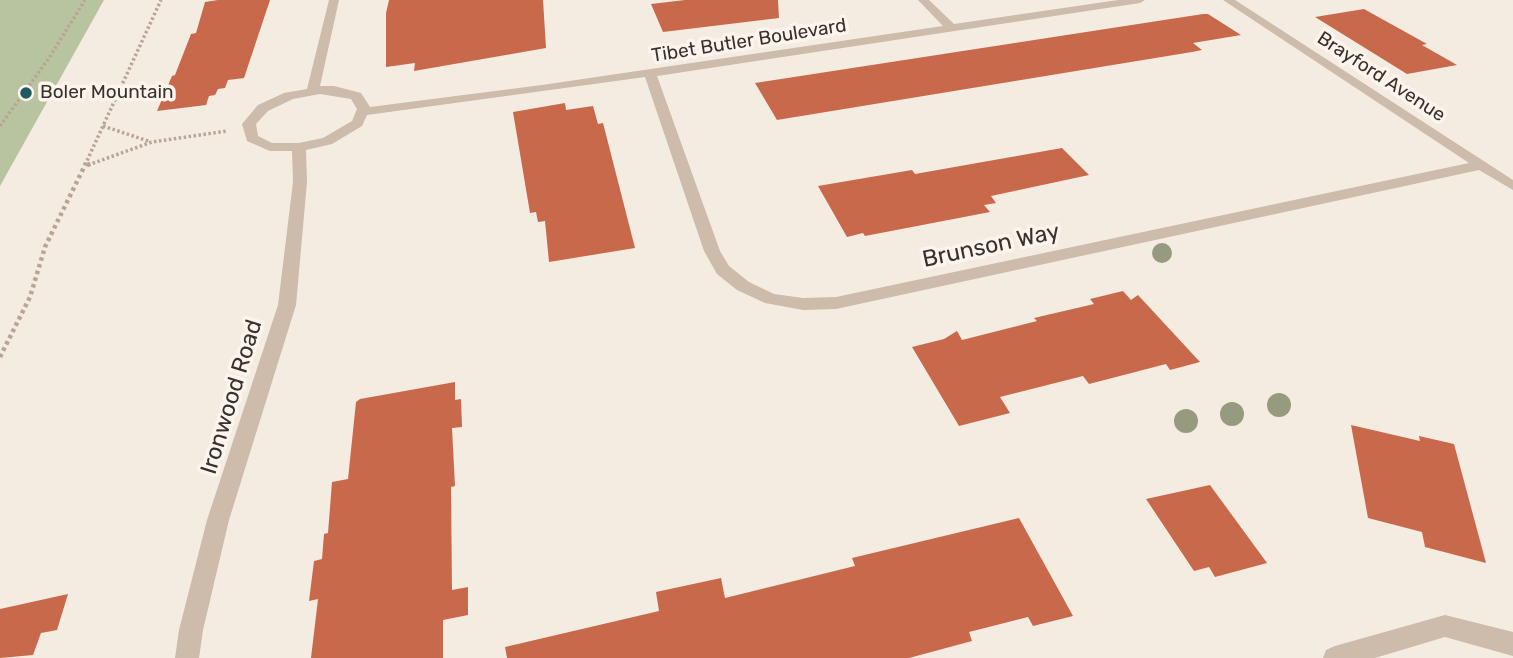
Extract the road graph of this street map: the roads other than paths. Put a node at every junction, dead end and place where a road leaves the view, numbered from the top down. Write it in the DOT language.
graph roads {
  1 [pos="334,0"];
  2 [pos="923,0"];
  3 [pos="1140,0"];
  4 [pos="1228,0"];
  5 [pos="951,28"];
  6 [pos="650,73"];
  7 [pos="313,91"];
  8 [pos="363,112"];
  9 [pos="299,148"];
  10 [pos="1481,166"];
  11 [pos="1513,186"];
  12 [pos="1513,644"];
  13 [pos="187,658"];
  14 [pos="1335,658"];
  1 -- 7 [label="street"];
  2 -- 5 [label="street"];
  3 -- 5 [label="street, Tibet Butler Boulevard"];
  4 -- 10 [label="street, Brayford Avenue"];
  5 -- 6 [label="street, Tibet Butler Boulevard"];
  6 -- 8 [label="street, Tibet Butler Boulevard"];
  6 -- 10 [label="street, Brunson Way"];
  7 -- 8 [label="street"];
  7 -- 9 [label="street"];
  8 -- 9 [label="street"];
  9 -- 13 [label="street, Ironwood Road"];
  10 -- 11 [label="street, Brayford Avenue"];
  12 -- 14 [label="street"];
}
